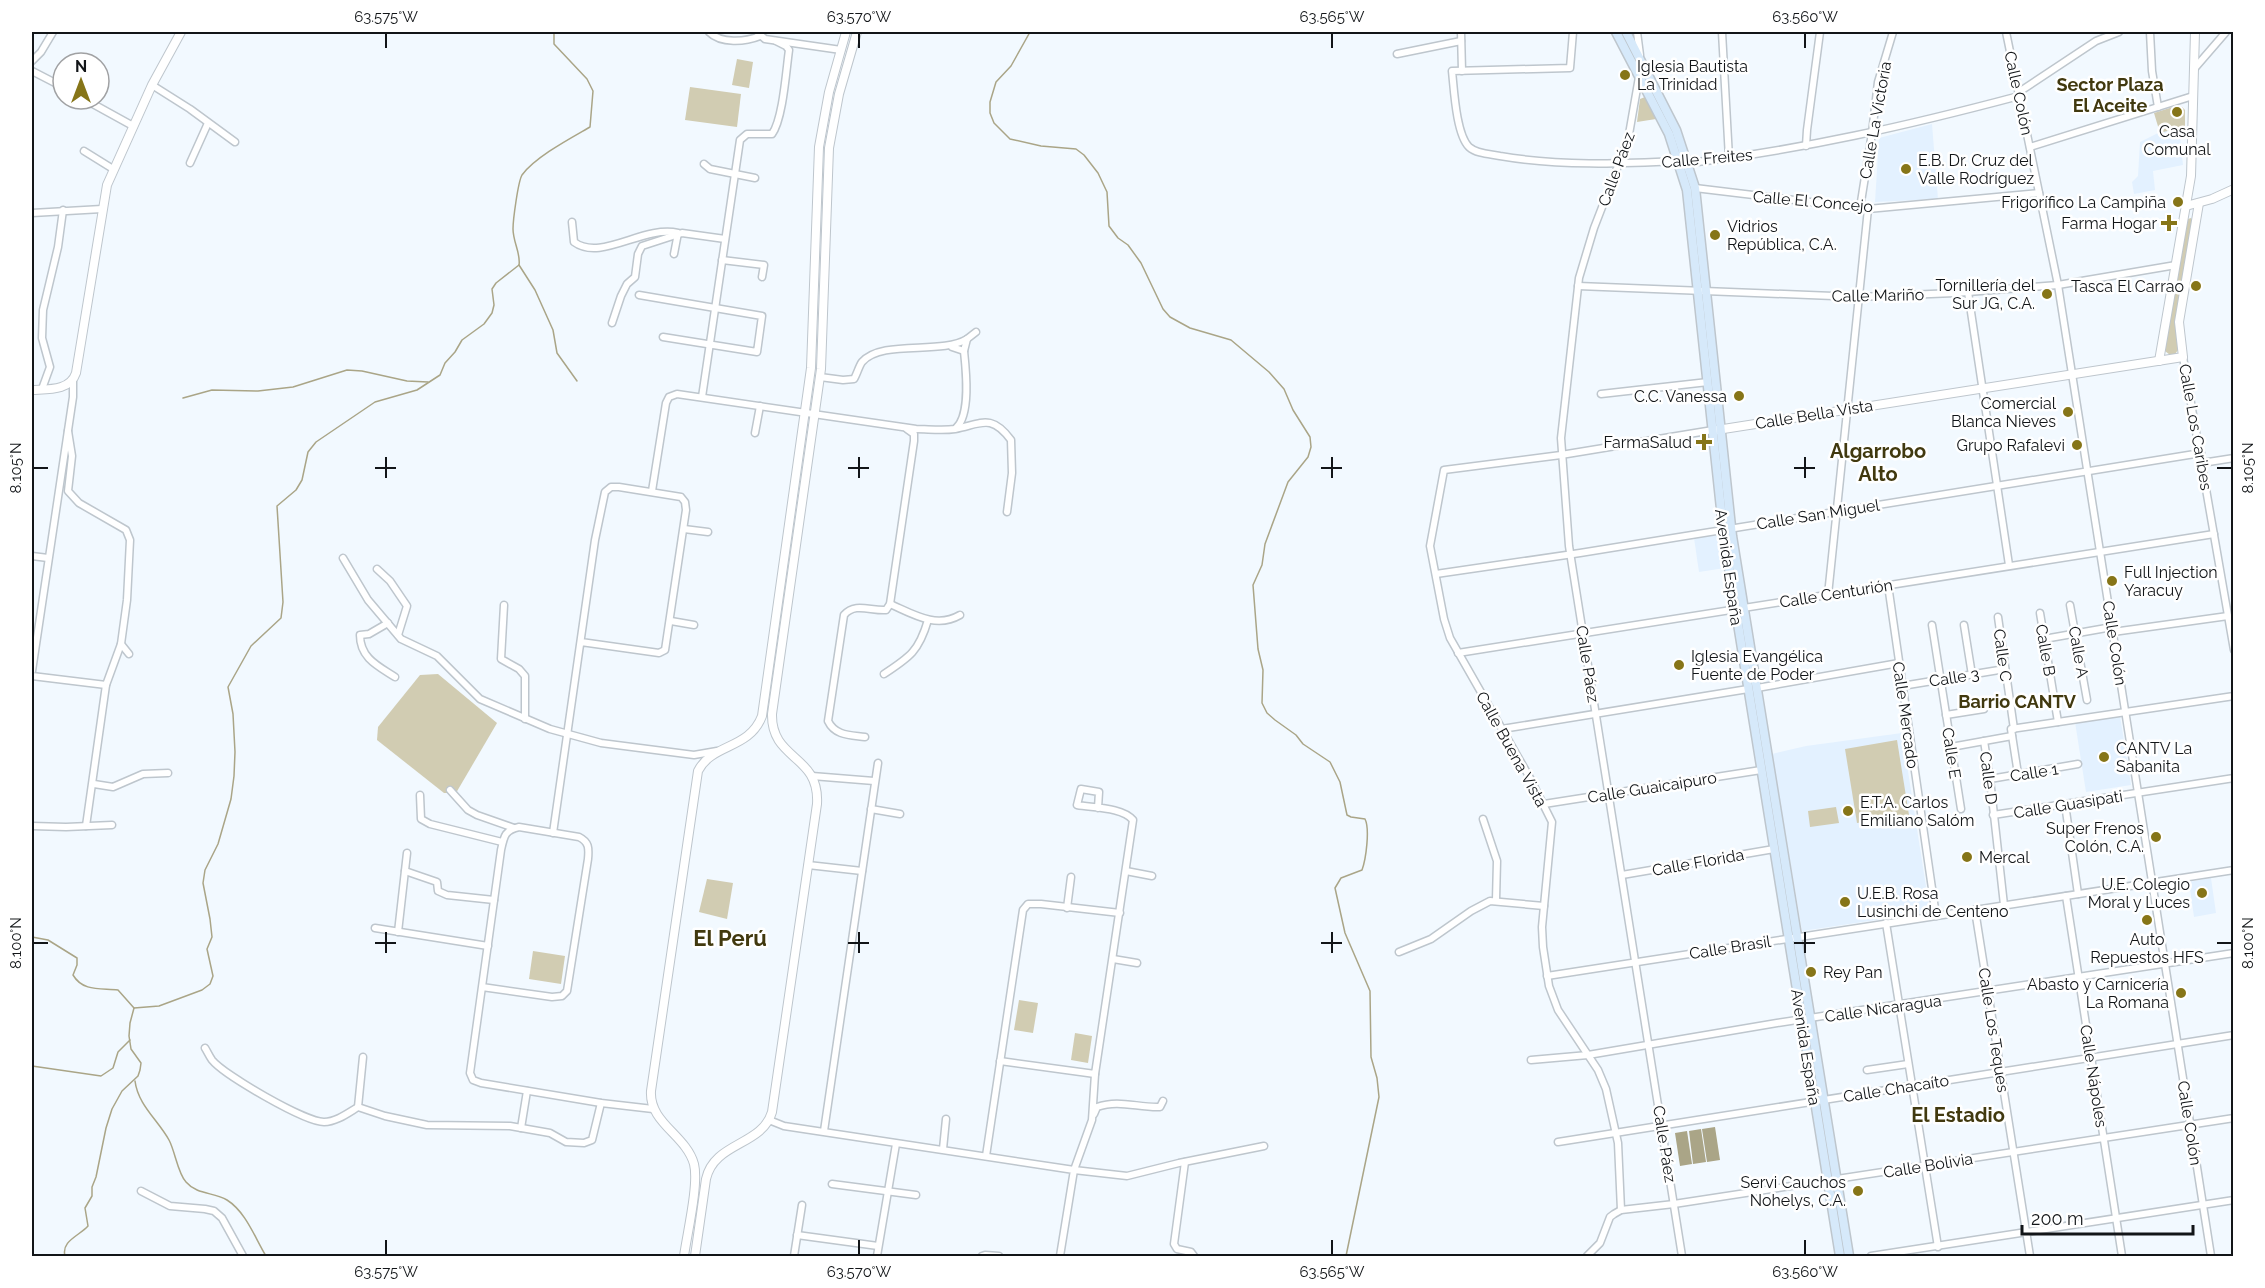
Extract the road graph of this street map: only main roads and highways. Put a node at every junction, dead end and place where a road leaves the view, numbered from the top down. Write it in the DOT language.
graph roads {
  1 [pos="1616,32"];
  2 [pos="1626,32"];
  3 [pos="1703,292"];
  4 [pos="1717,430"];
  5 [pos="1752,688"];
  6 [pos="1793,938"];
  7 [pos="1832,1179"];
  8 [pos="1840,1257"];
  9 [pos="1849,1257"];
  1 -- 3 [label="main road, Avenida España"];
  2 -- 3 [label="main road, Avenida España"];
  3 -- 4 [label="main road, Avenida España"];
  3 -- 4 [label="main road, Avenida España"];
  4 -- 5 [label="main road, Avenida España"];
  5 -- 6 [label="main road, Avenida España"];
  5 -- 6 [label="main road, Avenida España"];
  6 -- 7 [label="main road, Avenida España"];
  7 -- 8 [label="main road, Avenida España"];
  7 -- 9 [label="main road, Avenida España"];
}
